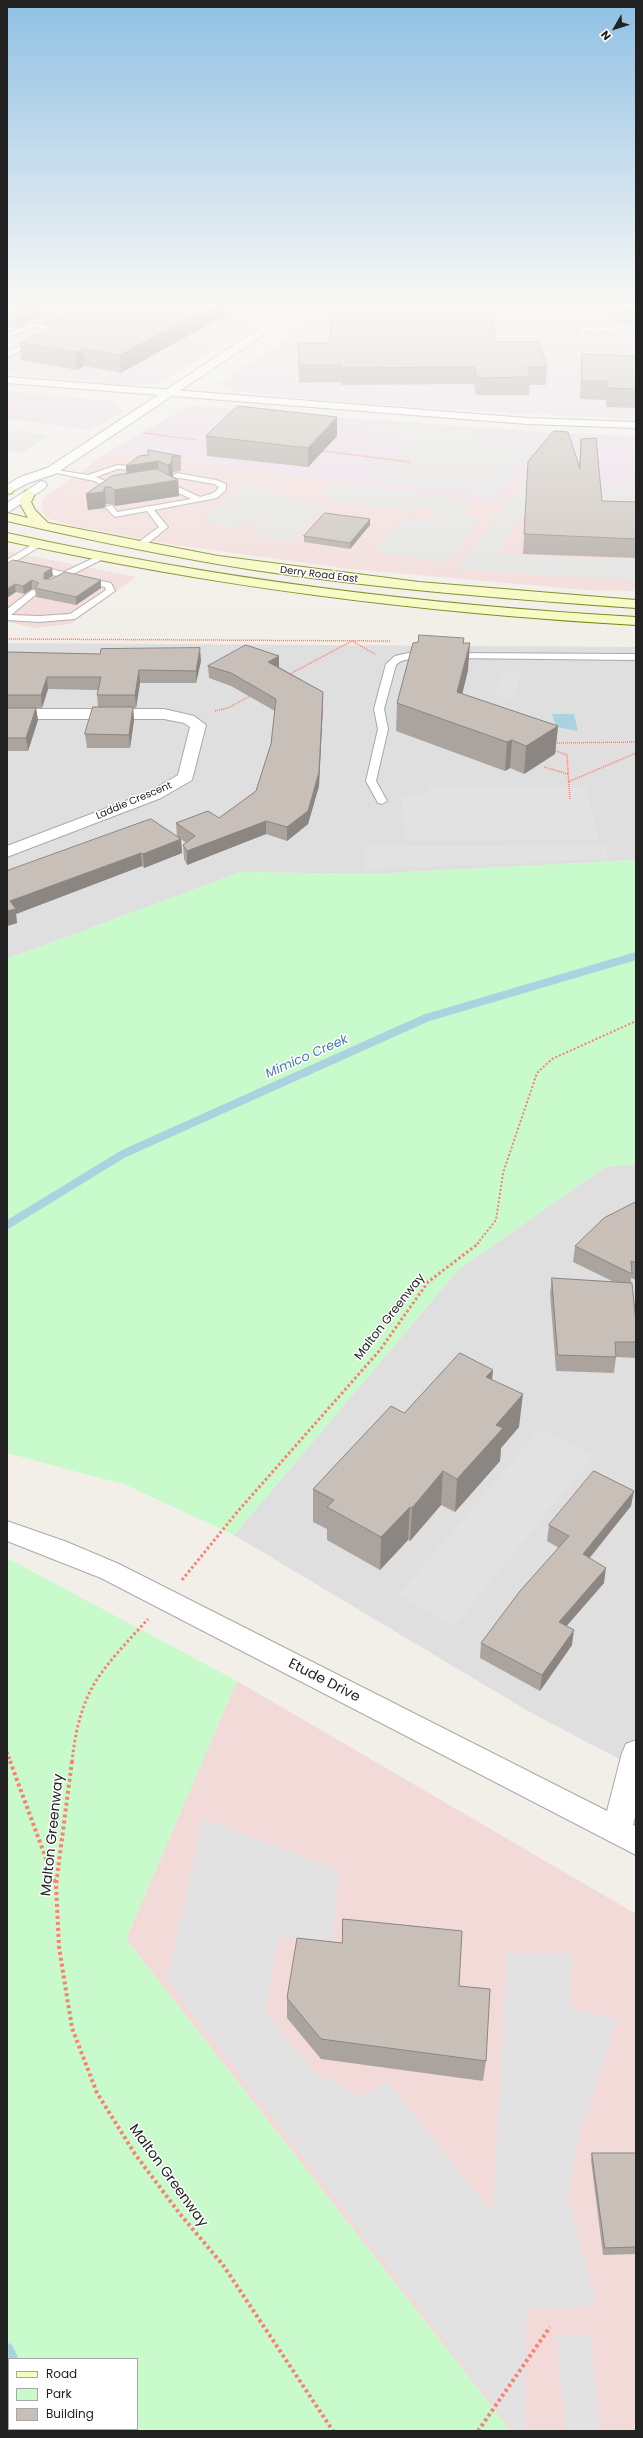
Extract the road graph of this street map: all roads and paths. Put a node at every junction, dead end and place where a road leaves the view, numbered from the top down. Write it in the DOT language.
graph roads {
  1 [pos="129,421"];
  2 [pos="524,421"];
  3 [pos="636,425"];
  4 [pos="115,430"];
  5 [pos="196,440"];
  6 [pos="323,451"];
  7 [pos="410,462"];
  8 [pos="144,469"];
  9 [pos="51,471"];
  10 [pos="176,475"];
  11 [pos="89,477"];
  12 [pos="153,481"];
  13 [pos="128,485"];
  14 [pos="117,489"];
  15 [pos="7,490"];
  16 [pos="96,490"];
  17 [pos="29,494"];
  18 [pos="199,500"];
  19 [pos="130,504"];
  20 [pos="109,507"];
  21 [pos="149,508"];
  22 [pos="7,509"];
  23 [pos="136,511"];
  24 [pos="7,517"];
  25 [pos="44,526"];
  26 [pos="7,537"];
  27 [pos="7,542"];
  28 [pos="38,544"];
  29 [pos="139,546"];
  30 [pos="103,557"];
  31 [pos="8,566"];
  32 [pos="65,575"];
  33 [pos="38,577"];
  34 [pos="13,594"];
  35 [pos="636,604"];
  36 [pos="9,609"];
  37 [pos="7,617"];
  38 [pos="636,621"];
  39 [pos="7,639"];
  40 [pos="352,641"];
  41 [pos="392,641"];
  42 [pos="636,657"];
  43 [pos="391,664"];
  44 [pos="283,678"];
  45 [pos="256,693"];
  46 [pos="7,714"];
  47 [pos="189,719"];
  48 [pos="636,742"];
  49 [pos="549,743"];
  50 [pos="547,748"];
  51 [pos="636,753"];
  52 [pos="544,767"];
  53 [pos="568,774"];
  54 [pos="568,782"];
  55 [pos="570,800"];
  56 [pos="382,801"];
  57 [pos="7,852"];
  58 [pos="636,1021"];
  59 [pos="7,1531"];
  60 [pos="180,1582"];
  61 [pos="149,1618"];
  62 [pos="7,1752"];
  63 [pos="636,1753"];
  64 [pos="626,1836"];
  65 [pos="56,1885"];
  66 [pos="550,2327"];
  67 [pos="332,2431"];
  68 [pos="478,2431"];
  1 -- 4 [label="street"];
  2 -- 3 [label="street"];
  4 -- 5 [label="path"];
  4 -- 9 [label="street"];
  6 -- 7 [label="path"];
  8 -- 11 [label="lane"];
  9 -- 11 [label="lane"];
  9 -- 15 [label="street"];
  9 -- 17 [label="street"];
  10 -- 18 [label="lane"];
  11 -- 14 [label="lane"];
  12 -- 18 [label="lane"];
  13 -- 14 [label="lane"];
  14 -- 16 [label="lane"];
  17 -- 22 [label="street"];
  17 -- 25 [label="main road"];
  18 -- 21 [label="lane"];
  19 -- 23 [label="lane"];
  20 -- 23 [label="lane"];
  21 -- 23 [label="lane"];
  21 -- 29 [label="lane"];
  24 -- 25 [label="main road, Derry Road East"];
  25 -- 29 [label="main road, Derry Road East"];
  26 -- 28 [label="main road, Derry Road East"];
  27 -- 28 [label="main road"];
  28 -- 30 [label="main road, Derry Road East"];
  28 -- 31 [label="lane"];
  29 -- 35 [label="main road, Derry Road East"];
  30 -- 32 [label="lane"];
  30 -- 38 [label="main road, Derry Road East"];
  31 -- 32 [label="lane"];
  32 -- 33 [label="lane"];
  32 -- 37 [label="lane"];
  34 -- 36 [label="lane"];
  39 -- 40 [label="path"];
  40 -- 41 [label="path"];
  40 -- 43 [label="path"];
  40 -- 44 [label="path"];
  42 -- 43 [label="lane"];
  43 -- 56 [label="lane"];
  45 -- 47 [label="path"];
  46 -- 47 [label="street"];
  47 -- 57 [label="street, Laddie Crescent"];
  48 -- 49 [label="path"];
  50 -- 53 [label="path"];
  51 -- 54 [label="path"];
  52 -- 53 [label="path"];
  53 -- 54 [label="path"];
  54 -- 55 [label="path"];
  58 -- 60 [label="path, Malton Greenway"];
  59 -- 64 [label="street, Etude Drive"];
  61 -- 65 [label="path, Malton Greenway"];
  62 -- 65 [label="path"];
  63 -- 64 [label="street"];
  65 -- 67 [label="path, Malton Greenway"];
  66 -- 68 [label="path"];
}
